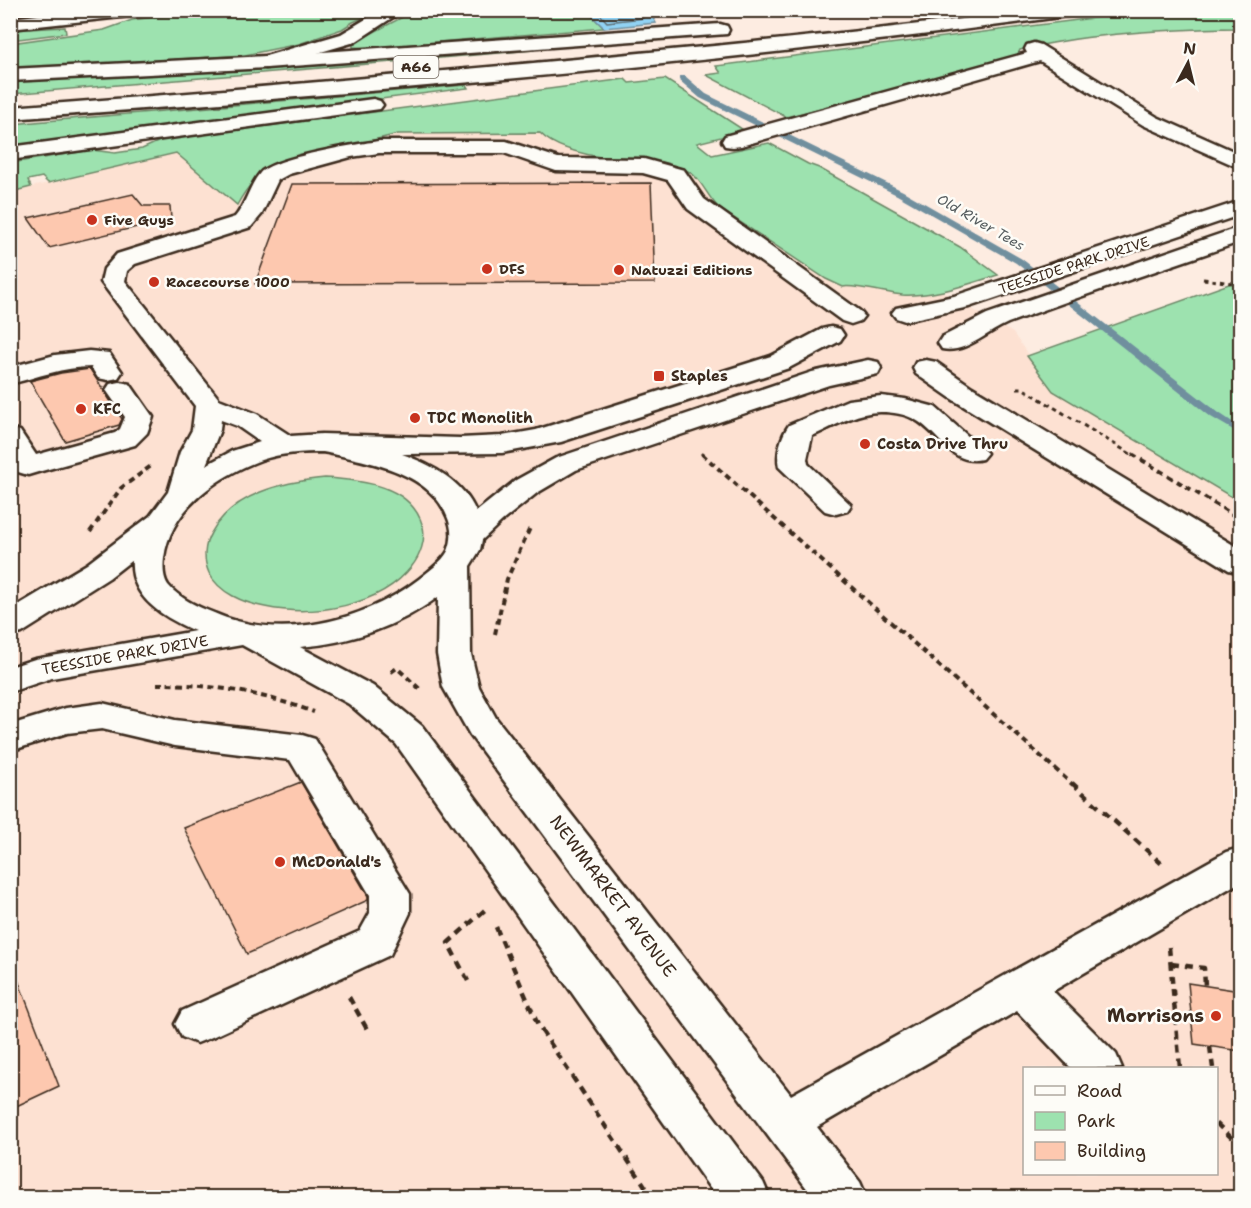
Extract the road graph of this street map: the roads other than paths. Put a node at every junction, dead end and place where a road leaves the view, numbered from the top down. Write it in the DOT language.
graph roads {
  1 [pos="140,10"];
  2 [pos="395,10"];
  3 [pos="944,10"];
  4 [pos="1074,10"];
  5 [pos="10,24"];
  6 [pos="786,27"];
  7 [pos="740,29"];
  8 [pos="819,33"];
  9 [pos="266,62"];
  10 [pos="10,75"];
  11 [pos="10,98"];
  12 [pos="421,99"];
  13 [pos="386,103"];
  14 [pos="10,113"];
  15 [pos="733,141"];
  16 [pos="10,154"];
  17 [pos="1240,162"];
  18 [pos="1240,208"];
  19 [pos="1240,234"];
  20 [pos="869,317"];
  21 [pos="951,343"];
  22 [pos="898,370"];
  23 [pos="10,376"];
  24 [pos="209,405"];
  25 [pos="10,437"];
  26 [pos="322,443"];
  27 [pos="285,445"];
  28 [pos="972,453"];
  29 [pos="183,493"];
  30 [pos="836,505"];
  31 [pos="162,521"];
  32 [pos="461,551"];
  33 [pos="1240,563"];
  34 [pos="10,625"];
  35 [pos="247,635"];
  36 [pos="10,680"];
  37 [pos="10,738"];
  38 [pos="1240,863"];
  39 [pos="1022,988"];
  40 [pos="197,1024"];
  41 [pos="1099,1067"];
  42 [pos="785,1122"];
  43 [pos="746,1197"];
  44 [pos="843,1197"];
  1 -- 5 [label="main road"];
  2 -- 9 [label="main road"];
  3 -- 8 [label="main road, A66"];
  4 -- 8 [label="main road, A66"];
  6 -- 8 [label="main road, A66"];
  7 -- 9 [label="main road, A66"];
  8 -- 11 [label="main road, A66"];
  8 -- 12 [label="main road, A66"];
  8 -- 14 [label="main road, A66"];
  9 -- 10 [label="main road, A66"];
  13 -- 16 [label="main road"];
  15 -- 17 [label="main road"];
  18 -- 20 [label="main road, TEESSIDE PARK DRIVE"];
  19 -- 21 [label="main road, TEESSIDE PARK DRIVE"];
  20 -- 21 [label="main road"];
  20 -- 22 [label="main road"];
  20 -- 24 [label="main road"];
  20 -- 26 [label="main road, TEESSIDE PARK DRIVE"];
  21 -- 22 [label="main road"];
  22 -- 32 [label="main road"];
  22 -- 33 [label="main road"];
  23 -- 25 [label="main road"];
  24 -- 27 [label="main road"];
  24 -- 29 [label="main road"];
  26 -- 27 [label="main road"];
  26 -- 32 [label="main road, NEWMARKET AVENUE"];
  27 -- 29 [label="main road"];
  28 -- 30 [label="main road"];
  29 -- 31 [label="main road"];
  31 -- 34 [label="main road"];
  31 -- 35 [label="main road"];
  32 -- 35 [label="main road"];
  32 -- 42 [label="main road, NEWMARKET AVENUE"];
  35 -- 36 [label="main road, TEESSIDE PARK DRIVE"];
  35 -- 43 [label="main road"];
  37 -- 40 [label="main road"];
  38 -- 39 [label="main road"];
  39 -- 41 [label="main road"];
  39 -- 42 [label="main road"];
  42 -- 44 [label="main road, NEWMARKET AVENUE"];
}
